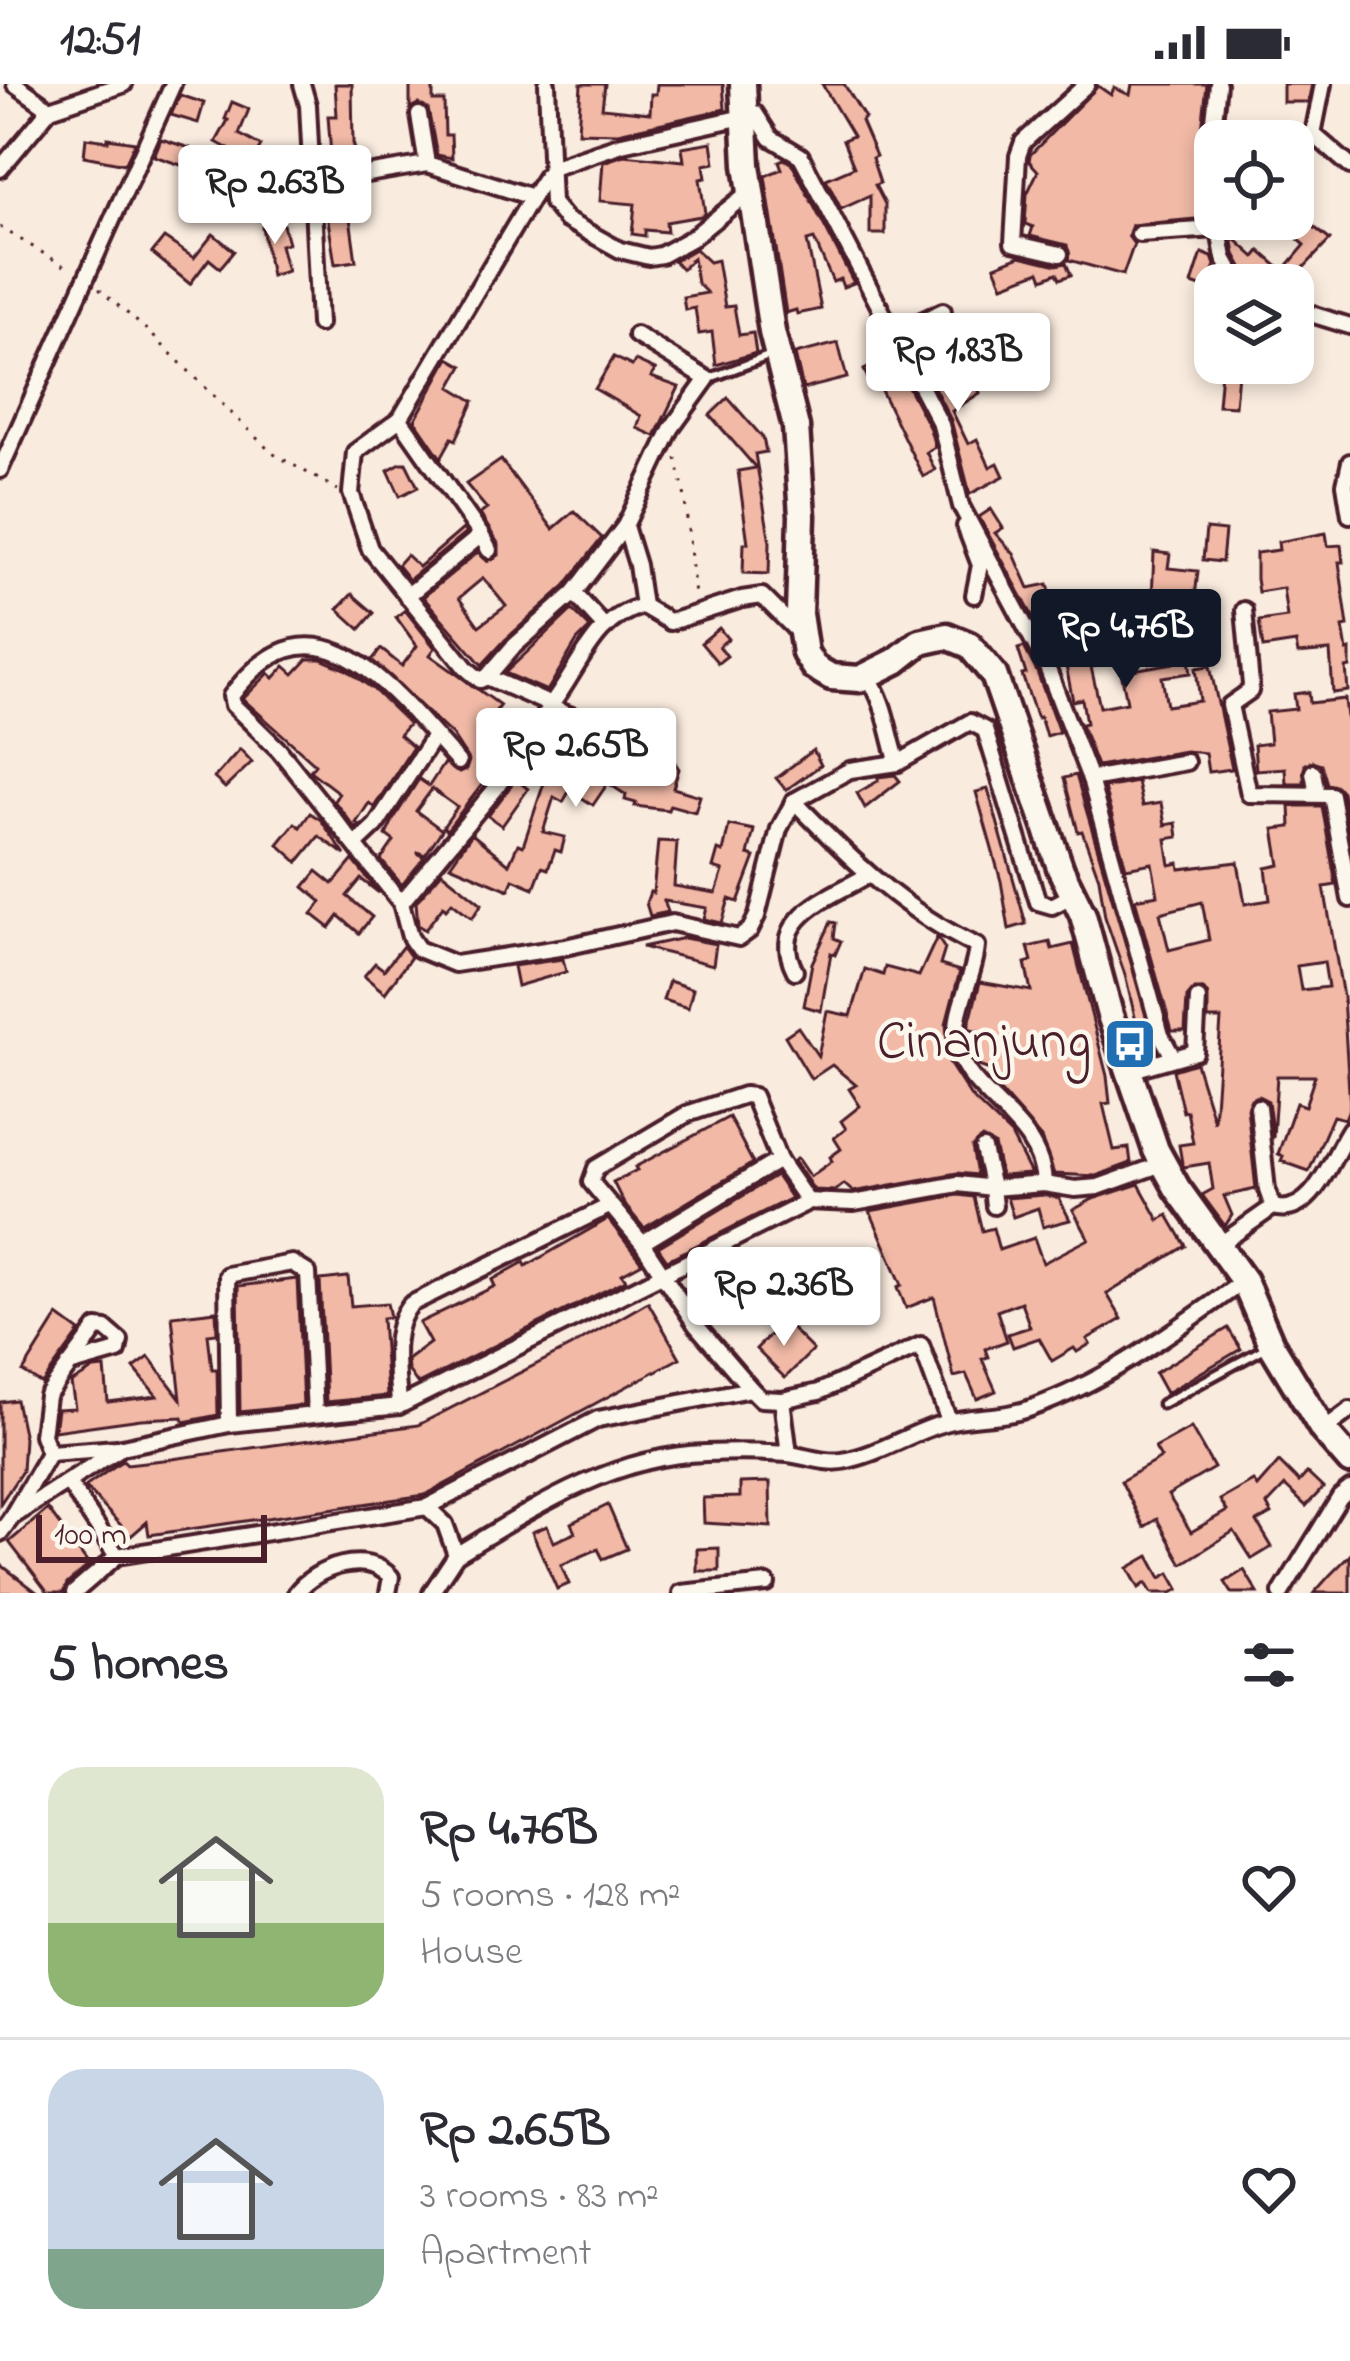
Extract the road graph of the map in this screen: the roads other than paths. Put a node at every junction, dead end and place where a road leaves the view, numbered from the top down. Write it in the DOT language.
graph roads {
  1 [pos="15,84"];
  2 [pos="124,84"];
  3 [pos="173,84"];
  4 [pos="302,84"];
  5 [pos="547,84"];
  6 [pos="1087,84"];
  7 [pos="1217,84"];
  8 [pos="1323,84"];
  9 [pos="742,103"];
  10 [pos="50,109"];
  11 [pos="418,115"];
  12 [pos="1214,120"];
  13 [pos="1314,129"];
  14 [pos="1314,135"];
  15 [pos="427,164"];
  16 [pos="1350,166"];
  17 [pos="551,168"];
  18 [pos="0,169"];
  19 [pos="313,183"];
  20 [pos="753,189"];
  21 [pos="532,197"];
  22 [pos="1194,227"];
  23 [pos="1139,234"];
  24 [pos="1060,254"];
  25 [pos="943,311"];
  26 [pos="1314,315"];
  27 [pos="320,324"];
  28 [pos="1350,326"];
  29 [pos="636,335"];
  30 [pos="892,335"];
  31 [pos="777,353"];
  32 [pos="707,379"];
  33 [pos="400,418"];
  34 [pos="1350,462"];
  35 [pos="0,470"];
  36 [pos="961,506"];
  37 [pos="1350,515"];
  38 [pos="626,526"];
  39 [pos="574,593"];
  40 [pos="407,596"];
  41 [pos="974,596"];
  42 [pos="643,606"];
  43 [pos="1244,610"];
  44 [pos="603,625"];
  45 [pos="801,635"];
  46 [pos="867,675"];
  47 [pos="488,677"];
  48 [pos="550,706"];
  49 [pos="597,726"];
  50 [pos="434,736"];
  51 [pos="458,762"];
  52 [pos="1186,762"];
  53 [pos="898,764"];
  54 [pos="1313,772"];
  55 [pos="1090,779"];
  56 [pos="1317,794"];
  57 [pos="794,801"];
  58 [pos="356,844"];
  59 [pos="868,875"];
  60 [pos="1075,894"];
  61 [pos="1350,898"];
  62 [pos="401,903"];
  63 [pos="795,971"];
  64 [pos="1198,999"];
  65 [pos="1173,1057"];
  66 [pos="1129,1071"];
  67 [pos="1258,1107"];
  68 [pos="1350,1129"];
  69 [pos="983,1149"];
  70 [pos="779,1160"];
  71 [pos="1165,1162"];
  72 [pos="1044,1184"];
  73 [pos="992,1188"];
  74 [pos="806,1201"];
  75 [pos="609,1206"];
  76 [pos="994,1206"];
  77 [pos="1274,1207"];
  78 [pos="642,1243"];
  79 [pos="1219,1245"];
  80 [pos="663,1275"];
  81 [pos="1244,1281"];
  82 [pos="1271,1344"];
  83 [pos="69,1365"];
  84 [pos="751,1389"];
  85 [pos="782,1400"];
  86 [pos="1162,1404"];
  87 [pos="399,1406"];
  88 [pos="1350,1410"];
  89 [pos="315,1414"];
  90 [pos="949,1421"];
  91 [pos="229,1424"];
  92 [pos="1323,1430"];
  93 [pos="122,1447"];
  94 [pos="49,1453"];
  95 [pos="789,1454"];
  96 [pos="1350,1461"];
  97 [pos="69,1484"];
  98 [pos="1350,1489"];
  99 [pos="427,1507"];
  100 [pos="12,1517"];
  101 [pos="0,1533"];
  102 [pos="456,1555"];
  103 [pos="117,1556"];
  104 [pos="766,1583"];
  105 [pos="74,1593"];
  106 [pos="296,1593"];
  107 [pos="388,1593"];
  108 [pos="430,1593"];
  109 [pos="681,1593"];
  110 [pos="1281,1593"];
  1 -- 10 [label="street"];
  2 -- 10 [label="street"];
  3 -- 35 [label="street"];
  4 -- 19 [label="street"];
  5 -- 17 [label="street"];
  6 -- 24 [label="street"];
  7 -- 12 [label="street"];
  8 -- 13 [label="street"];
  9 -- 17 [label="street"];
  9 -- 20 [label="highway"];
  9 -- 30 [label="street"];
  10 -- 18 [label="street"];
  11 -- 15 [label="street"];
  14 -- 16 [label="street"];
  15 -- 19 [label="street"];
  15 -- 21 [label="street"];
  17 -- 20 [label="street"];
  17 -- 21 [label="street"];
  19 -- 27 [label="street"];
  20 -- 31 [label="highway"];
  21 -- 33 [label="street"];
  22 -- 23 [label="street"];
  25 -- 30 [label="street"];
  26 -- 28 [label="street"];
  29 -- 32 [label="street"];
  30 -- 36 [label="street"];
  31 -- 32 [label="lane"];
  31 -- 45 [label="highway"];
  32 -- 38 [label="street"];
  33 -- 40 [label="street"];
  33 -- 40 [label="street"];
  34 -- 37 [label="street"];
  36 -- 41 [label="street"];
  36 -- 55 [label="street"];
  38 -- 39 [label="street"];
  38 -- 42 [label="street"];
  39 -- 44 [label="street"];
  39 -- 47 [label="street"];
  40 -- 47 [label="street"];
  42 -- 44 [label="street"];
  42 -- 45 [label="street"];
  43 -- 56 [label="street"];
  44 -- 48 [label="street"];
  45 -- 46 [label="highway"];
  46 -- 53 [label="street"];
  46 -- 60 [label="highway"];
  47 -- 48 [label="street"];
  48 -- 49 [label="street"];
  48 -- 62 [label="street"];
  50 -- 51 [label="street"];
  50 -- 58 [label="street"];
  50 -- 58 [label="street"];
  52 -- 55 [label="street"];
  53 -- 57 [label="street"];
  53 -- 60 [label="street"];
  54 -- 56 [label="street"];
  55 -- 65 [label="street"];
  56 -- 61 [label="street"];
  57 -- 59 [label="street"];
  57 -- 62 [label="street"];
  58 -- 62 [label="street"];
  59 -- 63 [label="street"];
  59 -- 72 [label="street"];
  60 -- 66 [label="highway"];
  64 -- 65 [label="street"];
  65 -- 66 [label="street"];
  66 -- 71 [label="highway"];
  67 -- 77 [label="street"];
  68 -- 77 [label="street"];
  69 -- 73 [label="street"];
  70 -- 74 [label="street"];
  70 -- 75 [label="street"];
  70 -- 78 [label="street"];
  71 -- 72 [label="street"];
  71 -- 79 [label="highway"];
  72 -- 73 [label="street"];
  73 -- 74 [label="street"];
  73 -- 76 [label="street"];
  74 -- 80 [label="street"];
  75 -- 78 [label="street"];
  75 -- 87 [label="street"];
  77 -- 79 [label="street"];
  78 -- 80 [label="street"];
  79 -- 81 [label="highway"];
  80 -- 84 [label="street"];
  80 -- 87 [label="street"];
  81 -- 82 [label="highway"];
  81 -- 90 [label="street"];
  82 -- 86 [label="lane"];
  82 -- 92 [label="highway"];
  83 -- 94 [label="street"];
  84 -- 85 [label="street"];
  84 -- 99 [label="street"];
  85 -- 90 [label="street"];
  85 -- 95 [label="street"];
  87 -- 89 [label="street"];
  88 -- 92 [label="street"];
  89 -- 91 [label="street"];
  89 -- 91 [label="street"];
  90 -- 95 [label="street"];
  91 -- 93 [label="street"];
  92 -- 96 [label="highway"];
  93 -- 94 [label="street"];
  93 -- 97 [label="street"];
  94 -- 100 [label="street"];
  95 -- 102 [label="street"];
  97 -- 100 [label="street"];
  97 -- 103 [label="street"];
  98 -- 110 [label="street"];
  99 -- 102 [label="street"];
  99 -- 103 [label="street"];
  100 -- 101 [label="street"];
  102 -- 108 [label="street"];
  103 -- 105 [label="street"];
  104 -- 109 [label="street"];
  106 -- 107 [label="street"];
}
